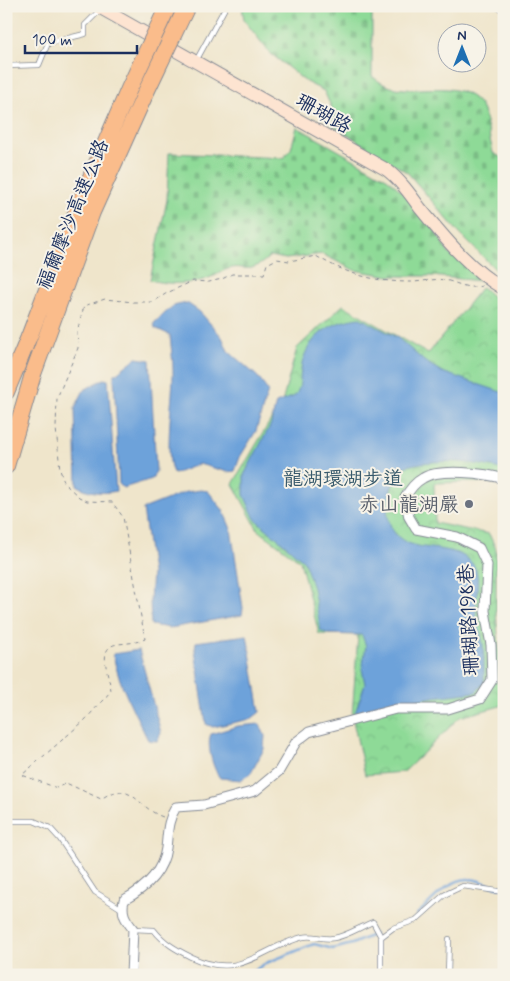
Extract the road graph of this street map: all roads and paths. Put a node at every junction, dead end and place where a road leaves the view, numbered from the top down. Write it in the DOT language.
graph roads {
  1 [pos="168,6"];
  2 [pos="187,6"];
  3 [pos="226,6"];
  4 [pos="495,6"];
  5 [pos="99,8"];
  6 [pos="504,11"];
  7 [pos="195,62"];
  8 [pos="6,66"];
  9 [pos="499,286"];
  10 [pos="29,337"];
  11 [pos="6,366"];
  12 [pos="33,374"];
  13 [pos="6,392"];
  14 [pos="6,441"];
  15 [pos="6,466"];
  16 [pos="504,479"];
  17 [pos="168,819"];
  18 [pos="6,822"];
  19 [pos="504,892"];
  20 [pos="122,909"];
  21 [pos="133,929"];
  22 [pos="380,937"];
  23 [pos="448,940"];
  24 [pos="131,975"];
  25 [pos="381,975"];
  26 [pos="448,975"];
  1 -- 10 [label="highway, 福爾摩沙高速公路, bridge"];
  2 -- 12 [label="highway, 福爾摩沙高速公路, bridge"];
  3 -- 7 [label="lane"];
  4 -- 6 [label="lane"];
  5 -- 7 [label="street, 珊瑚路"];
  5 -- 8 [label="lane"];
  7 -- 9 [label="street, 珊瑚路"];
  9 -- 17 [label="path"];
  10 -- 11 [label="highway"];
  10 -- 13 [label="highway, 福爾摩沙高速公路"];
  12 -- 14 [label="highway, 福爾摩沙高速公路"];
  12 -- 15 [label="highway"];
  16 -- 17 [label="street, 珊瑚路198巷"];
  17 -- 20 [label="street"];
  18 -- 20 [label="lane"];
  19 -- 22 [label="lane"];
  20 -- 21 [label="street"];
  21 -- 22 [label="lane"];
  21 -- 24 [label="street"];
  22 -- 25 [label="lane"];
  23 -- 26 [label="lane"];
}
